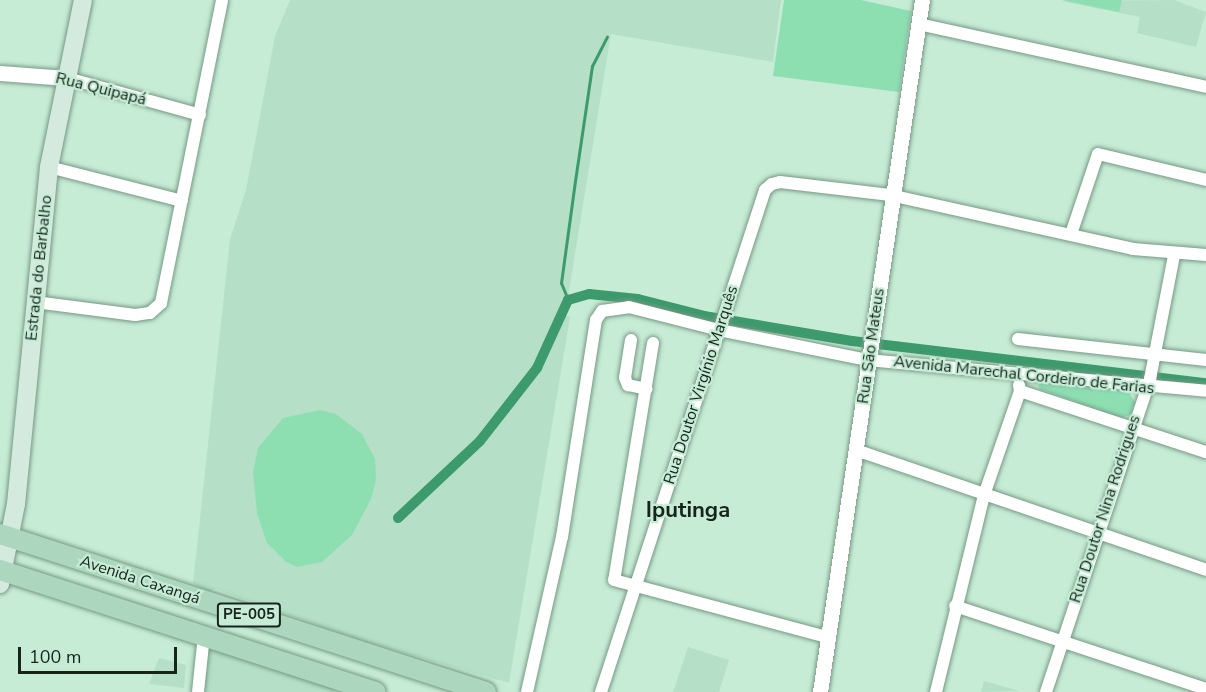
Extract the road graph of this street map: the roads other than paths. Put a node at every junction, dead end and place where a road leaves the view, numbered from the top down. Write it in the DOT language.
graph roads {
  1 [pos="83,0"];
  2 [pos="222,0"];
  3 [pos="921,0"];
  4 [pos="918,24"];
  5 [pos="0,73"];
  6 [pos="67,78"];
  7 [pos="1205,84"];
  8 [pos="200,115"];
  9 [pos="50,167"];
  10 [pos="1206,180"];
  11 [pos="890,195"];
  12 [pos="182,201"];
  13 [pos="1071,234"];
  14 [pos="1174,255"];
  15 [pos="1206,255"];
  16 [pos="35,302"];
  17 [pos="720,328"];
  18 [pos="1018,339"];
  19 [pos="631,340"];
  20 [pos="654,343"];
  21 [pos="870,353"];
  22 [pos="1154,358"];
  23 [pos="1206,360"];
  24 [pos="1015,373"];
  25 [pos="1148,383"];
  26 [pos="647,389"];
  27 [pos="1020,391"];
  28 [pos="1206,391"];
  29 [pos="1131,428"];
  30 [pos="856,450"];
  31 [pos="1206,452"];
  32 [pos="984,495"];
  33 [pos="1097,534"];
  34 [pos="6,536"];
  35 [pos="1206,570"];
  36 [pos="1,575"];
  37 [pos="636,586"];
  38 [pos="955,606"];
  39 [pos="204,635"];
  40 [pos="827,637"];
  41 [pos="1062,642"];
  42 [pos="351,688"];
  43 [pos="1206,689"];
  44 [pos="198,692"];
  45 [pos="376,692"];
  46 [pos="486,692"];
  47 [pos="527,692"];
  48 [pos="601,692"];
  49 [pos="820,692"];
  50 [pos="936,692"];
  51 [pos="1046,692"];
  1 -- 6 [label="main road, Estrada do Barbalho"];
  2 -- 8 [label="street"];
  3 -- 4 [label="street, Rua São Mateus"];
  4 -- 7 [label="street"];
  4 -- 11 [label="street, Rua São Mateus"];
  5 -- 6 [label="street, Rua Quipapá"];
  6 -- 8 [label="street, Rua Quipapá"];
  6 -- 9 [label="main road, Estrada do Barbalho"];
  8 -- 12 [label="street"];
  9 -- 12 [label="street"];
  9 -- 16 [label="main road, Estrada do Barbalho"];
  10 -- 13 [label="street"];
  11 -- 13 [label="street"];
  11 -- 17 [label="street, Rua Doutor Virgínio Marquês"];
  11 -- 21 [label="street, Rua São Mateus"];
  12 -- 16 [label="street"];
  13 -- 14 [label="street"];
  14 -- 15 [label="street"];
  14 -- 22 [label="street, Rua Doutor Nina Rodrigues"];
  16 -- 34 [label="main road, Estrada do Barbalho"];
  17 -- 21 [label="street, Avenida Marechal Cordeiro de Farias"];
  17 -- 37 [label="street, Rua Doutor Virgínio Marquês"];
  17 -- 47 [label="street, Avenida Marechal Cordeiro de Farias"];
  18 -- 22 [label="street"];
  19 -- 26 [label="street"];
  20 -- 26 [label="street"];
  21 -- 24 [label="street, Avenida Marechal Cordeiro de Farias"];
  21 -- 30 [label="street, Rua São Mateus"];
  22 -- 23 [label="street"];
  22 -- 25 [label="street, Rua Doutor Nina Rodrigues"];
  24 -- 25 [label="street, Avenida Marechal Cordeiro de Farias"];
  24 -- 27 [label="street"];
  25 -- 28 [label="street, Avenida Marechal Cordeiro de Farias"];
  25 -- 29 [label="street, Rua Doutor Nina Rodrigues"];
  26 -- 37 [label="street"];
  27 -- 29 [label="street"];
  27 -- 32 [label="street"];
  29 -- 31 [label="street"];
  29 -- 33 [label="street, Rua Doutor Nina Rodrigues"];
  30 -- 32 [label="street"];
  30 -- 40 [label="street, Rua São Mateus"];
  32 -- 33 [label="street"];
  32 -- 38 [label="street"];
  33 -- 35 [label="street"];
  33 -- 41 [label="street, Rua Doutor Nina Rodrigues"];
  34 -- 36 [label="main road, Estrada do Barbalho"];
  34 -- 46 [label="main road, Avenida Caxangá / PE-005"];
  36 -- 39 [label="main road, Avenida Caxangá / PE-005"];
  37 -- 40 [label="street"];
  37 -- 48 [label="street, Rua Doutor Virgínio Marquês"];
  38 -- 41 [label="street"];
  38 -- 50 [label="street"];
  39 -- 42 [label="main road, Avenida Caxangá / PE-005"];
  39 -- 44 [label="street"];
  40 -- 49 [label="street, Rua São Mateus"];
  41 -- 43 [label="street"];
  41 -- 51 [label="street, Rua Doutor Nina Rodrigues"];
  42 -- 45 [label="main road, Avenida Caxangá / PE-005"];
}
